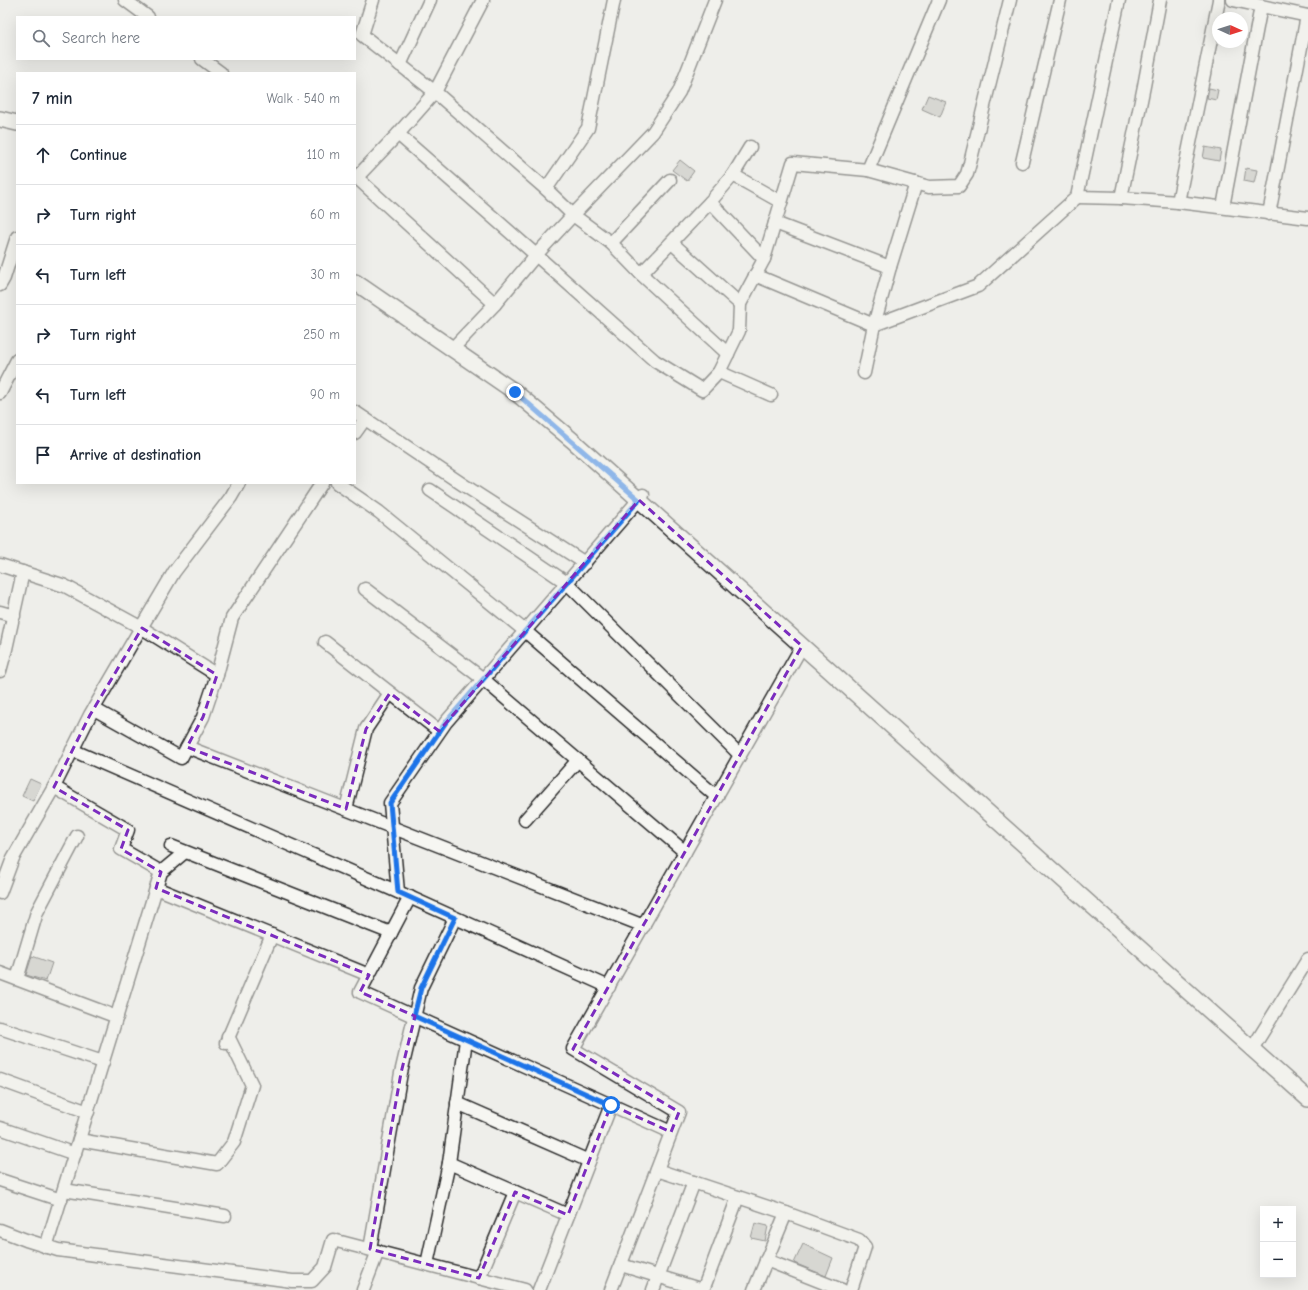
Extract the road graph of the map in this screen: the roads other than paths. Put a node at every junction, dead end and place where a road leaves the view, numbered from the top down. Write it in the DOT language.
graph roads {
  1 [pos="125,0"];
  2 [pos="373,0"];
  3 [pos="430,0"];
  4 [pos="483,0"];
  5 [pos="614,0"];
  6 [pos="715,0"];
  7 [pos="939,0"];
  8 [pos="1010,0"];
  9 [pos="1060,0"];
  10 [pos="1119,0"];
  11 [pos="1160,0"];
  12 [pos="1219,0"];
  13 [pos="1233,0"];
  14 [pos="1261,6"];
  15 [pos="147,16"];
  16 [pos="1308,16"];
  17 [pos="203,60"];
  18 [pos="400,64"];
  19 [pos="219,72"];
  20 [pos="435,92"];
  21 [pos="0,119"];
  22 [pos="16,123"];
  23 [pos="398,134"];
  24 [pos="750,147"];
  25 [pos="1022,162"];
  26 [pos="868,170"];
  27 [pos="733,174"];
  28 [pos="356,177"];
  29 [pos="670,180"];
  30 [pos="916,183"];
  31 [pos="546,189"];
  32 [pos="1078,197"];
  33 [pos="1121,198"];
  34 [pos="710,202"];
  35 [pos="781,202"];
  36 [pos="1178,202"];
  37 [pos="1222,207"];
  38 [pos="1269,214"];
  39 [pos="573,215"];
  40 [pos="1308,218"];
  41 [pos="775,224"];
  42 [pos="16,239"];
  43 [pos="611,243"];
  44 [pos="672,243"];
  45 [pos="9,255"];
  46 [pos="536,255"];
  47 [pos="764,258"];
  48 [pos="890,267"];
  49 [pos="642,274"];
  50 [pos="755,275"];
  51 [pos="356,283"];
  52 [pos="0,285"];
  53 [pos="495,304"];
  54 [pos="740,304"];
  55 [pos="874,325"];
  56 [pos="452,349"];
  57 [pos="728,354"];
  58 [pos="16,362"];
  59 [pos="719,372"];
  60 [pos="864,373"];
  61 [pos="0,393"];
  62 [pos="771,395"];
  63 [pos="360,416"];
  64 [pos="356,430"];
  65 [pos="238,484"];
  66 [pos="321,484"];
  67 [pos="338,484"];
  68 [pos="430,490"];
  69 [pos="641,498"];
  70 [pos="585,563"];
  71 [pos="0,565"];
  72 [pos="23,572"];
  73 [pos="567,583"];
  74 [pos="365,589"];
  75 [pos="0,612"];
  76 [pos="14,616"];
  77 [pos="142,628"];
  78 [pos="525,631"];
  79 [pos="325,642"];
  80 [pos="802,646"];
  81 [pos="3,648"];
  82 [pos="0,671"];
  83 [pos="217,675"];
  84 [pos="483,679"];
  85 [pos="390,693"];
  86 [pos="94,709"];
  87 [pos="439,732"];
  88 [pos="187,747"];
  89 [pos="72,750"];
  90 [pos="740,755"];
  91 [pos="578,760"];
  92 [pos="54,787"];
  93 [pos="716,797"];
  94 [pos="346,809"];
  95 [pos="524,820"];
  96 [pos="392,827"];
  97 [pos="78,836"];
  98 [pos="171,846"];
  99 [pos="185,852"];
  100 [pos="685,852"];
  101 [pos="161,872"];
  102 [pos="156,888"];
  103 [pos="398,892"];
  104 [pos="0,893"];
  105 [pos="410,897"];
  106 [pos="455,918"];
  107 [pos="644,926"];
  108 [pos="391,933"];
  109 [pos="272,935"];
  110 [pos="1308,959"];
  111 [pos="0,973"];
  112 [pos="368,975"];
  113 [pos="17,979"];
  114 [pos="609,987"];
  115 [pos="414,1016"];
  116 [pos="117,1017"];
  117 [pos="0,1028"];
  118 [pos="466,1040"];
  119 [pos="1252,1049"];
  120 [pos="103,1062"];
  121 [pos="0,1080"];
  122 [pos="1308,1099"];
  123 [pos="457,1103"];
  124 [pos="611,1105"];
  125 [pos="88,1112"];
  126 [pos="0,1128"];
  127 [pos="671,1132"];
  128 [pos="79,1140"];
  129 [pos="75,1154"];
  130 [pos="589,1161"];
  131 [pos="449,1163"];
  132 [pos="657,1170"];
  133 [pos="0,1180"];
  134 [pos="694,1182"];
  135 [pos="515,1192"];
  136 [pos="62,1195"];
  137 [pos="738,1197"];
  138 [pos="786,1213"];
  139 [pos="568,1215"];
  140 [pos="225,1216"];
  141 [pos="0,1230"];
  142 [pos="46,1247"];
  143 [pos="374,1250"];
  144 [pos="766,1260"];
  145 [pos="427,1264"];
  146 [pos="621,1265"];
  147 [pos="658,1276"];
  148 [pos="479,1278"];
  149 [pos="290,1285"];
  150 [pos="363,1290"];
  151 [pos="525,1290"];
  152 [pos="539,1290"];
  153 [pos="611,1290"];
  154 [pos="653,1290"];
  155 [pos="703,1290"];
  156 [pos="754,1290"];
  157 [pos="842,1290"];
  158 [pos="851,1290"];
  1 -- 15 [label="street"];
  2 -- 18 [label="street"];
  3 -- 18 [label="street"];
  4 -- 20 [label="street"];
  5 -- 31 [label="street"];
  6 -- 39 [label="street"];
  7 -- 26 [label="street"];
  8 -- 30 [label="street"];
  9 -- 25 [label="street"];
  10 -- 32 [label="street"];
  11 -- 33 [label="street"];
  12 -- 36 [label="street"];
  13 -- 14 [label="street"];
  14 -- 16 [label="street"];
  14 -- 37 [label="street"];
  16 -- 38 [label="street"];
  17 -- 19 [label="street"];
  18 -- 20 [label="street"];
  20 -- 23 [label="street"];
  20 -- 31 [label="street"];
  21 -- 22 [label="street"];
  23 -- 28 [label="street"];
  23 -- 46 [label="street"];
  24 -- 27 [label="street"];
  26 -- 30 [label="street"];
  26 -- 35 [label="street"];
  27 -- 34 [label="street"];
  27 -- 35 [label="street"];
  28 -- 53 [label="street"];
  29 -- 43 [label="street"];
  30 -- 48 [label="street"];
  31 -- 39 [label="street"];
  32 -- 33 [label="street"];
  32 -- 55 [label="street"];
  33 -- 36 [label="street"];
  34 -- 44 [label="street"];
  34 -- 47 [label="street"];
  35 -- 41 [label="street"];
  36 -- 37 [label="street"];
  37 -- 38 [label="street"];
  38 -- 40 [label="street"];
  39 -- 43 [label="street"];
  39 -- 46 [label="street"];
  41 -- 47 [label="street"];
  41 -- 48 [label="street"];
  42 -- 45 [label="street"];
  43 -- 49 [label="street"];
  44 -- 49 [label="street"];
  44 -- 54 [label="street"];
  45 -- 52 [label="street"];
  46 -- 53 [label="street"];
  46 -- 59 [label="street"];
  47 -- 50 [label="street"];
  48 -- 55 [label="street"];
  49 -- 57 [label="street"];
  50 -- 54 [label="street"];
  50 -- 55 [label="street"];
  51 -- 56 [label="street"];
  53 -- 56 [label="street"];
  54 -- 57 [label="street"];
  55 -- 60 [label="street"];
  56 -- 69 [label="street"];
  57 -- 59 [label="street"];
  58 -- 61 [label="street"];
  59 -- 62 [label="street"];
  63 -- 64 [label="street"];
  63 -- 70 [label="street"];
  65 -- 77 [label="street"];
  66 -- 83 [label="street"];
  67 -- 78 [label="street"];
  68 -- 73 [label="street"];
  69 -- 70 [label="street"];
  69 -- 80 [label="street"];
  70 -- 73 [label="street"];
  71 -- 72 [label="street"];
  72 -- 76 [label="street"];
  72 -- 77 [label="street"];
  73 -- 78 [label="street"];
  73 -- 90 [label="street"];
  74 -- 84 [label="street"];
  75 -- 76 [label="street"];
  76 -- 81 [label="street"];
  77 -- 83 [label="street"];
  77 -- 86 [label="street"];
  78 -- 84 [label="street"];
  78 -- 93 [label="street"];
  79 -- 85 [label="street"];
  80 -- 90 [label="street"];
  80 -- 119 [label="street"];
  81 -- 82 [label="street"];
  83 -- 88 [label="street"];
  84 -- 87 [label="street"];
  84 -- 91 [label="street"];
  85 -- 87 [label="street"];
  85 -- 94 [label="street"];
  86 -- 88 [label="street"];
  86 -- 89 [label="street"];
  87 -- 96 [label="street"];
  88 -- 94 [label="street"];
  89 -- 92 [label="street"];
  89 -- 103 [label="street"];
  90 -- 93 [label="street"];
  91 -- 95 [label="street"];
  91 -- 100 [label="street"];
  92 -- 101 [label="street"];
  92 -- 104 [label="street"];
  93 -- 100 [label="street"];
  94 -- 96 [label="street"];
  96 -- 103 [label="street"];
  96 -- 107 [label="street"];
  97 -- 113 [label="street"];
  98 -- 99 [label="street"];
  99 -- 101 [label="street"];
  99 -- 108 [label="street"];
  100 -- 107 [label="street"];
  101 -- 102 [label="street"];
  102 -- 109 [label="street"];
  102 -- 116 [label="street"];
  103 -- 105 [label="street"];
  105 -- 106 [label="street"];
  105 -- 108 [label="street"];
  106 -- 114 [label="street"];
  106 -- 115 [label="street"];
  107 -- 114 [label="street"];
  108 -- 112 [label="street"];
  109 -- 112 [label="street"];
  109 -- 128 [label="street"];
  110 -- 119 [label="street"];
  111 -- 113 [label="street"];
  112 -- 115 [label="street"];
  113 -- 116 [label="street"];
  114 -- 127 [label="street"];
  115 -- 118 [label="street"];
  115 -- 143 [label="street"];
  116 -- 120 [label="street"];
  117 -- 120 [label="street"];
  118 -- 123 [label="street"];
  118 -- 124 [label="street"];
  119 -- 122 [label="street"];
  120 -- 125 [label="street"];
  121 -- 125 [label="street"];
  123 -- 130 [label="street"];
  123 -- 131 [label="street"];
  124 -- 127 [label="street"];
  124 -- 130 [label="street"];
  125 -- 128 [label="street"];
  126 -- 129 [label="street"];
  127 -- 132 [label="street"];
  128 -- 129 [label="street"];
  129 -- 136 [label="street"];
  130 -- 139 [label="street"];
  131 -- 135 [label="street"];
  131 -- 145 [label="street"];
  132 -- 134 [label="street"];
  132 -- 146 [label="street"];
  133 -- 136 [label="street"];
  134 -- 137 [label="street"];
  134 -- 147 [label="street"];
  135 -- 139 [label="street"];
  135 -- 148 [label="street"];
  136 -- 140 [label="street"];
  136 -- 142 [label="street"];
  137 -- 138 [label="street"];
  137 -- 155 [label="street"];
  138 -- 144 [label="street"];
  138 -- 158 [label="street"];
  139 -- 152 [label="street"];
  141 -- 142 [label="street"];
  142 -- 149 [label="street"];
  143 -- 145 [label="street"];
  143 -- 149 [label="street"];
  143 -- 150 [label="street"];
  144 -- 156 [label="street"];
  144 -- 157 [label="street"];
  145 -- 148 [label="street"];
  146 -- 147 [label="street"];
  146 -- 153 [label="street"];
  147 -- 154 [label="street"];
  147 -- 155 [label="street"];
  148 -- 151 [label="street"];
}
